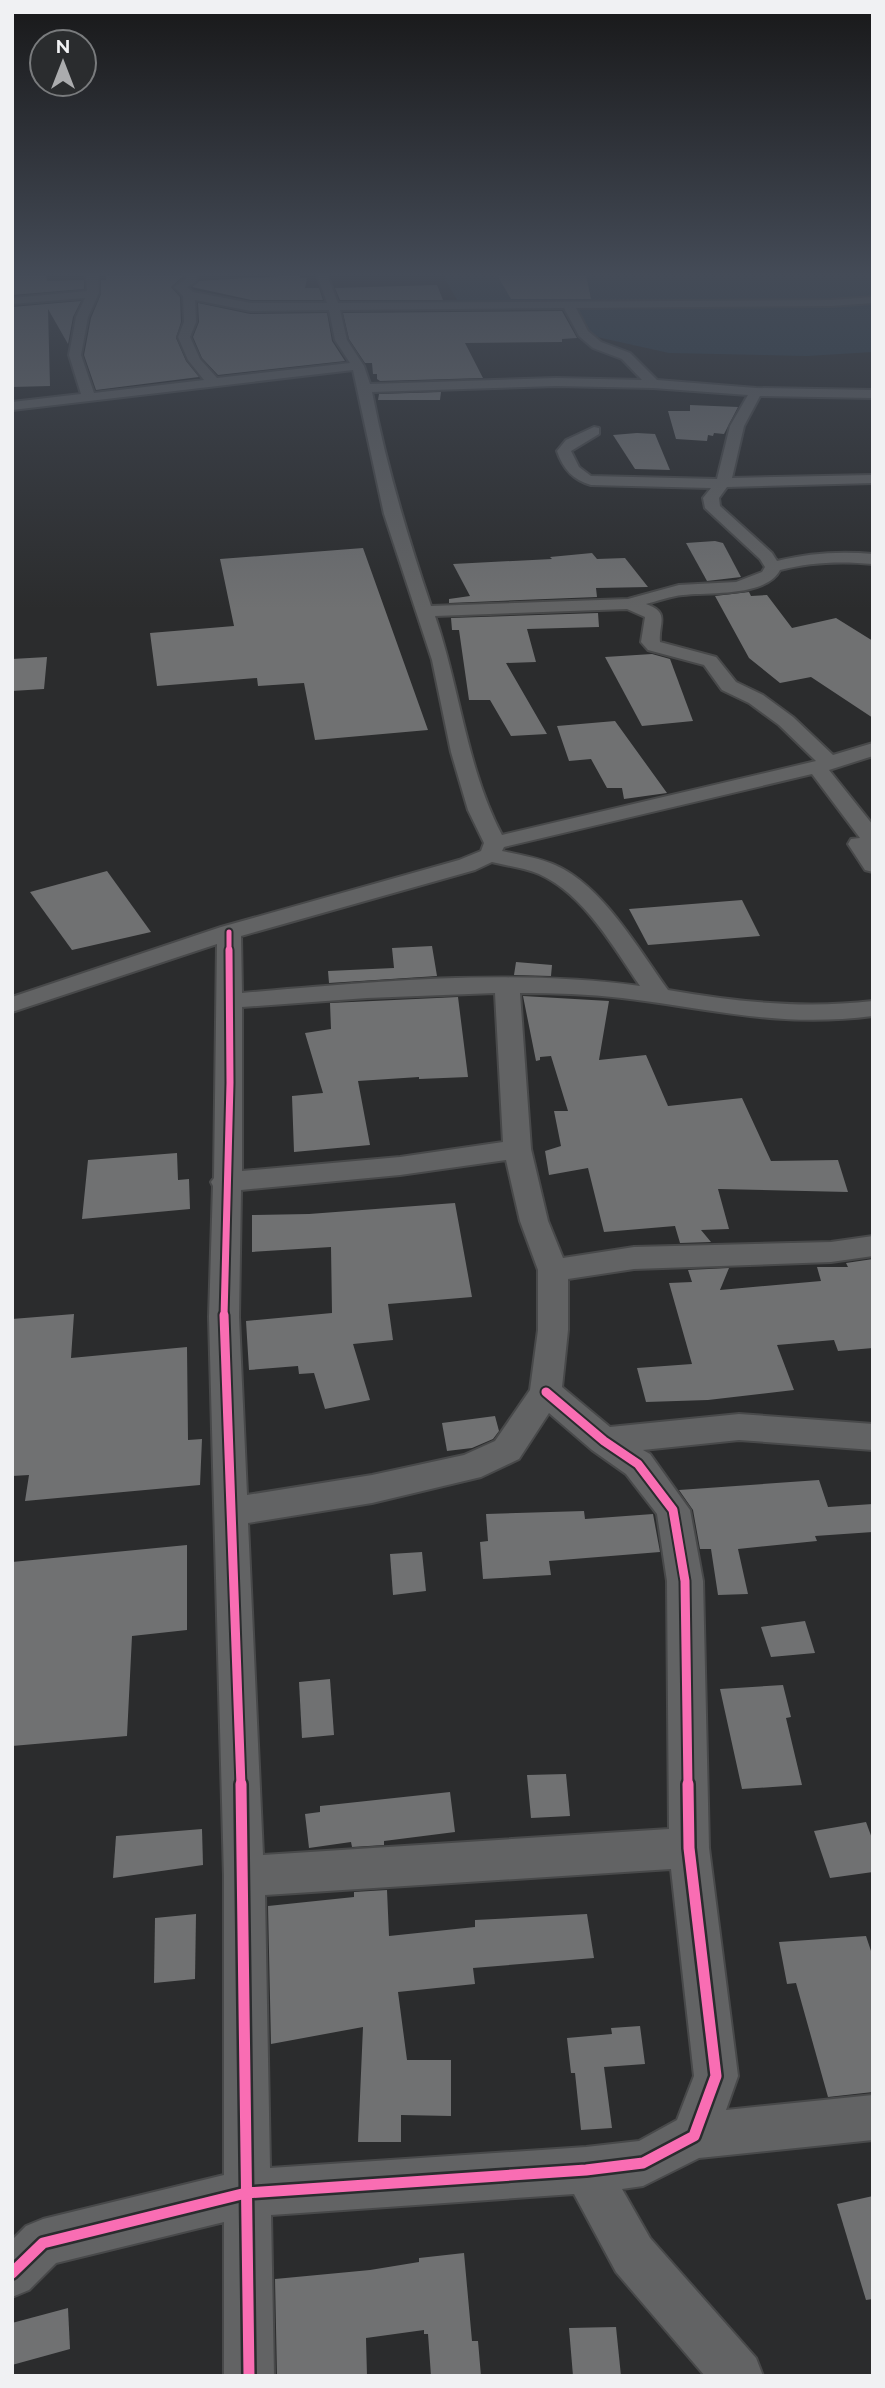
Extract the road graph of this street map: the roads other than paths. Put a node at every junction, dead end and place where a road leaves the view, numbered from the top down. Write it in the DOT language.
graph roads {
  1 [pos="86,386"];
  2 [pos="179,386"];
  3 [pos="415,386"];
  4 [pos="684,386"];
  5 [pos="365,388"];
  6 [pos="756,392"];
  7 [pos="873,394"];
  8 [pos="89,398"];
  9 [pos="12,406"];
  10 [pos="594,431"];
  11 [pos="873,479"];
  12 [pos="723,483"];
  13 [pos="873,559"];
  14 [pos="773,567"];
  15 [pos="629,604"];
  16 [pos="424,611"];
  17 [pos="873,749"];
  18 [pos="823,764"];
  19 [pos="866,842"];
  20 [pos="492,849"];
  21 [pos="873,865"];
  22 [pos="229,932"];
  23 [pos="507,985"];
  24 [pos="660,996"];
  25 [pos="230,1001"];
  26 [pos="12,1005"];
  27 [pos="873,1008"];
  28 [pos="517,1149"];
  29 [pos="225,1182"];
  30 [pos="873,1246"];
  31 [pos="553,1270"];
  32 [pos="546,1392"];
  33 [pos="873,1437"];
  34 [pos="604,1441"];
  35 [pos="230,1513"];
  36 [pos="688,1848"];
  37 [pos="244,1876"];
  38 [pos="873,2118"];
  39 [pos="694,2136"];
  40 [pos="586,2170"];
  41 [pos="246,2193"];
  42 [pos="12,2273"];
  43 [pos="249,2376"];
  44 [pos="738,2376"];
  1 -- 8 [label="street"];
  2 -- 8 [label="street"];
  3 -- 5 [label="street"];
  4 -- 6 [label="street"];
  5 -- 16 [label="street"];
  6 -- 7 [label="street"];
  6 -- 12 [label="street"];
  8 -- 9 [label="street"];
  10 -- 12 [label="street"];
  11 -- 12 [label="street"];
  12 -- 14 [label="street"];
  13 -- 14 [label="street"];
  14 -- 15 [label="street"];
  15 -- 16 [label="street"];
  15 -- 18 [label="street"];
  16 -- 20 [label="street"];
  17 -- 18 [label="street"];
  18 -- 19 [label="street"];
  18 -- 20 [label="street"];
  19 -- 21 [label="street"];
  20 -- 22 [label="street"];
  20 -- 24 [label="street"];
  22 -- 25 [label="street"];
  22 -- 26 [label="street"];
  23 -- 24 [label="street"];
  23 -- 25 [label="street"];
  23 -- 28 [label="street"];
  24 -- 27 [label="street"];
  25 -- 29 [label="street"];
  28 -- 29 [label="street"];
  28 -- 31 [label="street"];
  29 -- 35 [label="street"];
  30 -- 31 [label="street"];
  31 -- 32 [label="street"];
  32 -- 34 [label="street"];
  32 -- 35 [label="street"];
  33 -- 34 [label="street"];
  34 -- 36 [label="street"];
  35 -- 37 [label="street"];
  36 -- 37 [label="street"];
  36 -- 39 [label="street"];
  37 -- 41 [label="street"];
  38 -- 39 [label="street"];
  39 -- 40 [label="street"];
  40 -- 41 [label="street"];
  40 -- 44 [label="street"];
  41 -- 42 [label="street"];
  41 -- 43 [label="street"];
}
